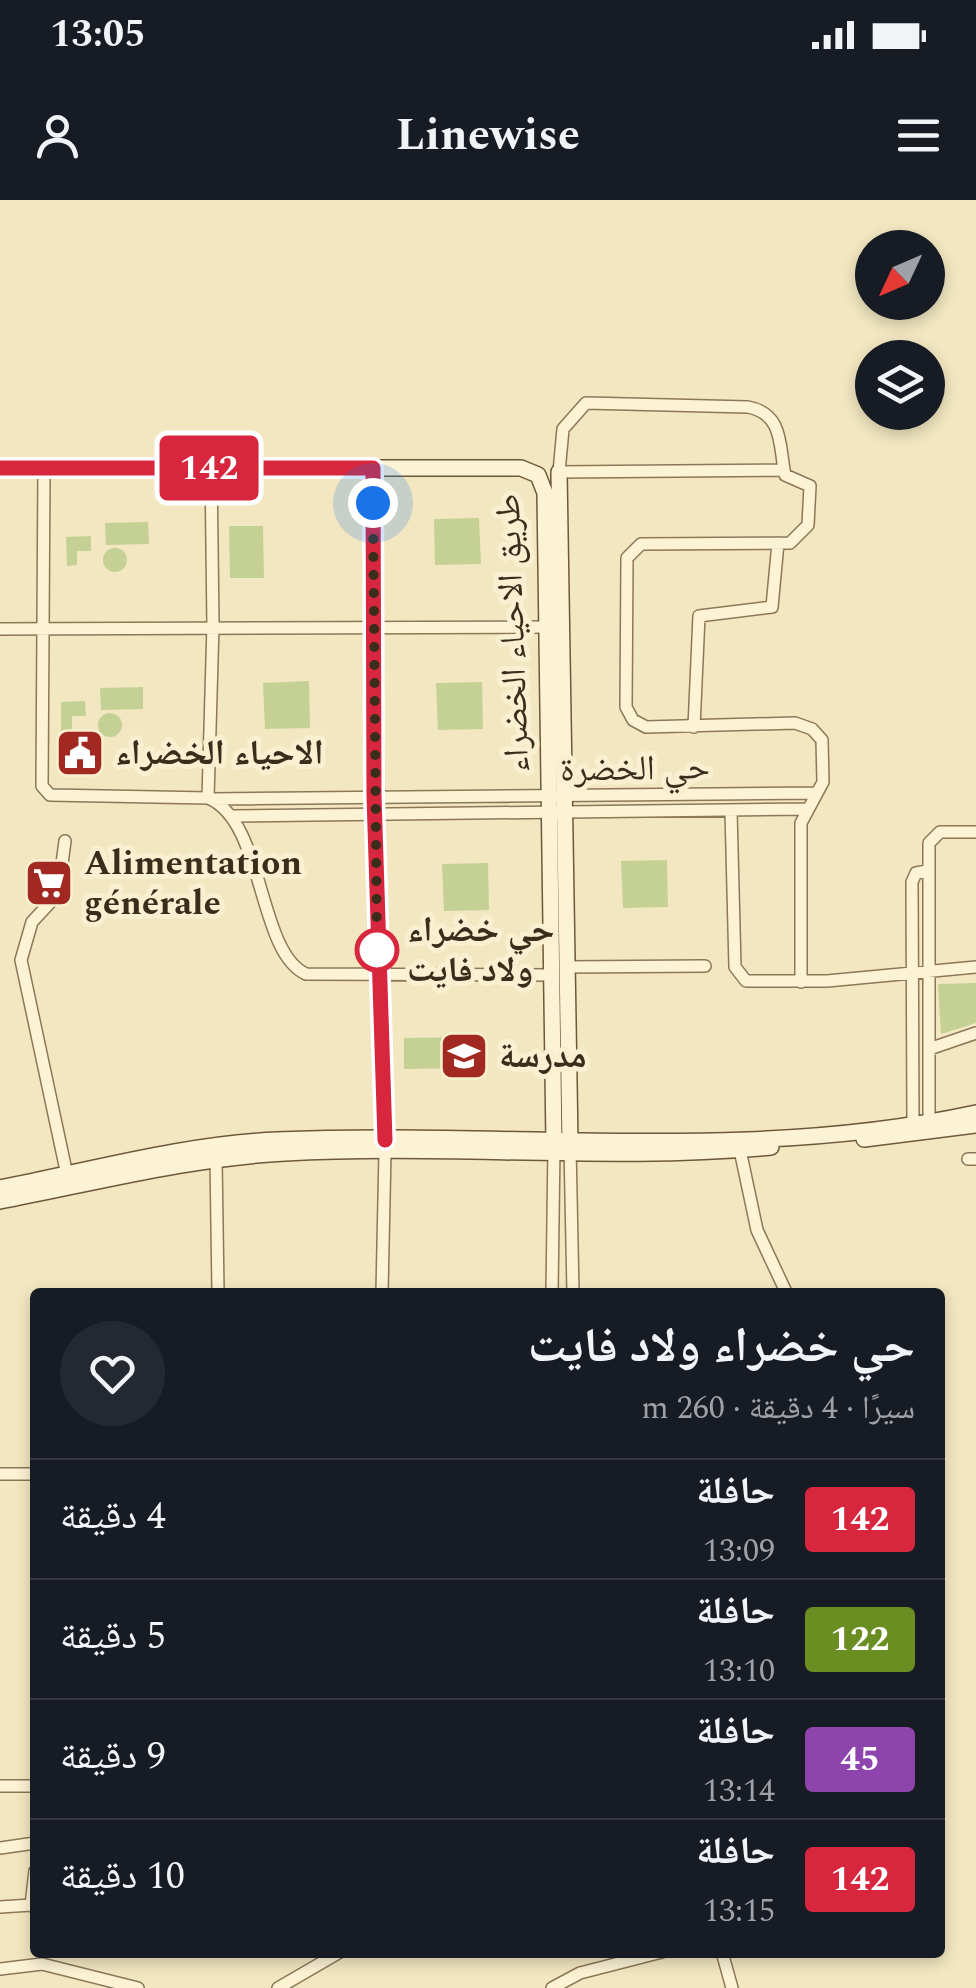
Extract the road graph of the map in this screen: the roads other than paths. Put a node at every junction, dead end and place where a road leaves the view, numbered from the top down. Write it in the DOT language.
graph roads {
  1 [pos="0,468"];
  2 [pos="44,468"];
  3 [pos="211,468"];
  4 [pos="373,468"];
  5 [pos="784,470"];
  6 [pos="559,472"];
  7 [pos="778,543"];
  8 [pos="214,625"];
  9 [pos="374,627"];
  10 [pos="547,627"];
  11 [pos="0,629"];
  12 [pos="43,630"];
  13 [pos="694,727"];
  14 [pos="817,793"];
  15 [pos="374,796"];
  16 [pos="210,799"];
  17 [pos="556,806"];
  18 [pos="806,809"];
  19 [pos="731,811"];
  20 [pos="375,814"];
  21 [pos="233,816"];
  22 [pos="976,832"];
  23 [pos="65,841"];
  24 [pos="926,871"];
  25 [pos="705,966"];
  26 [pos="566,967"];
  27 [pos="976,967"];
  28 [pos="928,970"];
  29 [pos="908,974"];
  30 [pos="378,975"];
  31 [pos="549,975"];
  32 [pos="800,982"];
  33 [pos="976,1033"];
  34 [pos="929,1050"];
  35 [pos="976,1113"];
  36 [pos="921,1122"];
  37 [pos="976,1124"];
  38 [pos="385,1146"];
  39 [pos="562,1149"];
  40 [pos="740,1150"];
  41 [pos="216,1159"];
  42 [pos="66,1174"];
  43 [pos="0,1188"];
  44 [pos="0,1201"];
  45 [pos="218,1288"];
  46 [pos="382,1288"];
  47 [pos="552,1288"];
  48 [pos="573,1288"];
  49 [pos="784,1288"];
  50 [pos="0,1474"];
  51 [pos="30,1474"];
  52 [pos="0,1786"];
  53 [pos="30,1786"];
  54 [pos="30,1843"];
  55 [pos="0,1848"];
  56 [pos="0,1907"];
  57 [pos="30,1907"];
  58 [pos="42,1958"];
  59 [pos="330,1958"];
  60 [pos="639,1958"];
  61 [pos="724,1958"];
  62 [pos="0,1969"];
  63 [pos="86,1981"];
  64 [pos="138,1988"];
  65 [pos="278,1988"];
  66 [pos="552,1988"];
  67 [pos="732,1988"];
  1 -- 2 [label="street"];
  2 -- 3 [label="street"];
  2 -- 12 [label="street"];
  3 -- 4 [label="street"];
  3 -- 8 [label="street"];
  4 -- 9 [label="street"];
  4 -- 10 [label="street, طريق الاحياء الخضراء"];
  5 -- 6 [label="street"];
  5 -- 6 [label="street"];
  5 -- 7 [label="street"];
  6 -- 17 [label="street"];
  7 -- 13 [label="street"];
  7 -- 13 [label="street"];
  8 -- 9 [label="street"];
  8 -- 12 [label="street"];
  8 -- 16 [label="street"];
  9 -- 10 [label="street"];
  9 -- 15 [label="street"];
  10 -- 17 [label="street, طريق الاحياء الخضراء"];
  11 -- 12 [label="street"];
  12 -- 16 [label="street"];
  13 -- 14 [label="street"];
  14 -- 17 [label="street, حي الخضرة"];
  14 -- 18 [label="street"];
  15 -- 16 [label="street, حي الخضرة"];
  15 -- 17 [label="street, حي الخضرة"];
  15 -- 20 [label="street"];
  16 -- 21 [label="street"];
  17 -- 19 [label="street, طريق الاحياء الخضراء"];
  17 -- 20 [label="street, طريق الاحياء الخضراء"];
  17 -- 26 [label="street"];
  17 -- 31 [label="street, طريق الاحياء الخضراء"];
  18 -- 19 [label="street, طريق الاحياء الخضراء"];
  18 -- 32 [label="street"];
  19 -- 32 [label="street"];
  20 -- 21 [label="street, طريق الاحياء الخضراء"];
  20 -- 30 [label="street"];
  21 -- 30 [label="street"];
  22 -- 24 [label="street"];
  23 -- 42 [label="street"];
  24 -- 28 [label="street"];
  24 -- 29 [label="street"];
  25 -- 26 [label="street"];
  26 -- 39 [label="street"];
  27 -- 28 [label="street"];
  28 -- 29 [label="street"];
  28 -- 34 [label="street"];
  29 -- 32 [label="street"];
  29 -- 36 [label="street"];
  30 -- 31 [label="street"];
  30 -- 38 [label="street"];
  31 -- 39 [label="street, طريق الاحياء الخضراء"];
  33 -- 34 [label="street"];
  34 -- 36 [label="street"];
  35 -- 36 [label="street"];
  36 -- 39 [label="street"];
  37 -- 40 [label="street"];
  38 -- 39 [label="street"];
  38 -- 41 [label="street"];
  38 -- 42 [label="street"];
  38 -- 46 [label="street"];
  39 -- 40 [label="street"];
  39 -- 47 [label="street"];
  39 -- 48 [label="street"];
  40 -- 49 [label="street"];
  41 -- 44 [label="street"];
  41 -- 45 [label="street"];
  42 -- 43 [label="street"];
  50 -- 51 [label="street"];
  52 -- 53 [label="street"];
  54 -- 55 [label="street"];
  56 -- 57 [label="street"];
  58 -- 62 [label="street"];
  58 -- 63 [label="street"];
  59 -- 65 [label="street"];
  60 -- 66 [label="street"];
  61 -- 67 [label="street"];
  63 -- 64 [label="street"];
}
